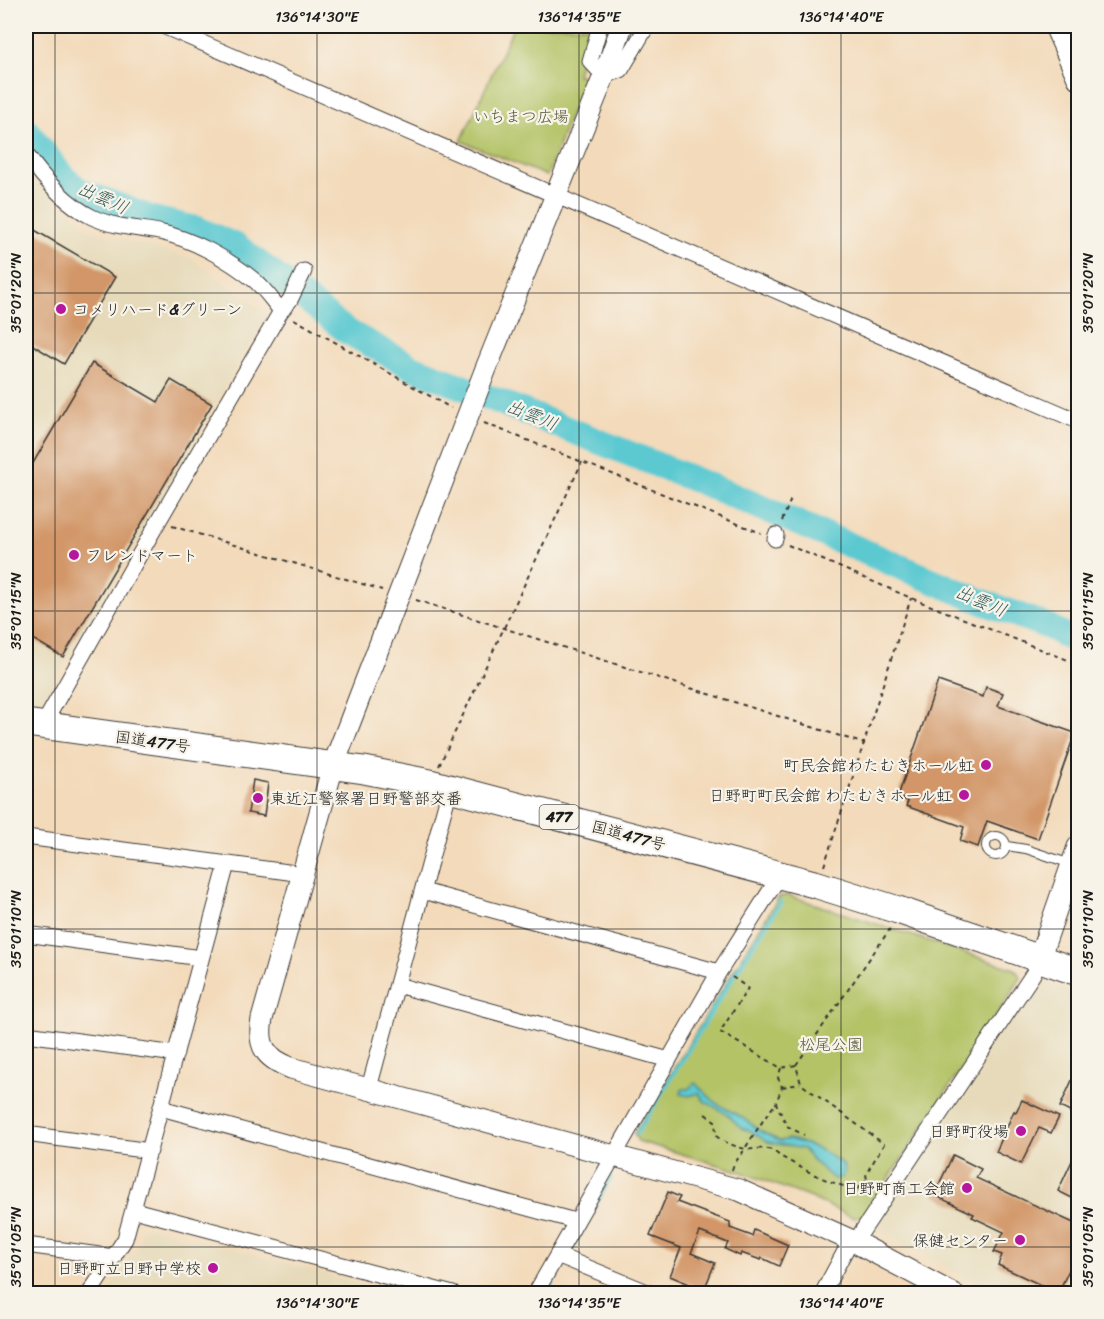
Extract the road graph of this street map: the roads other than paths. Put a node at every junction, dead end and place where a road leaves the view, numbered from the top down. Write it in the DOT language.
graph roads {
  1 [pos="163,26"];
  2 [pos="600,26"];
  3 [pos="622,26"];
  4 [pos="647,26"];
  5 [pos="1055,26"];
  6 [pos="604,76"];
  7 [pos="1078,78"];
  8 [pos="26,154"];
  9 [pos="555,195"];
  10 [pos="304,271"];
  11 [pos="286,305"];
  12 [pos="1078,421"];
  13 [pos="34,724"];
  14 [pos="333,766"];
  15 [pos="440,786"];
  16 [pos="26,837"];
  17 [pos="1007,846"];
  18 [pos="1075,856"];
  19 [pos="227,864"];
  20 [pos="303,874"];
  21 [pos="780,875"];
  22 [pos="423,891"];
  23 [pos="26,934"];
  24 [pos="201,958"];
  25 [pos="1039,959"];
  26 [pos="719,972"];
  27 [pos="1078,972"];
  28 [pos="397,985"];
  29 [pos="26,1034"];
  30 [pos="176,1054"];
  31 [pos="669,1060"];
  32 [pos="369,1088"];
  33 [pos="161,1108"];
  34 [pos="26,1134"];
  35 [pos="150,1151"];
  36 [pos="612,1155"];
  37 [pos="134,1210"];
  38 [pos="575,1221"];
  39 [pos="853,1241"];
  40 [pos="26,1245"];
  41 [pos="557,1255"];
  42 [pos="114,1257"];
  43 [pos="89,1293"];
  44 [pos="453,1293"];
  45 [pos="535,1293"];
  46 [pos="652,1293"];
  47 [pos="822,1293"];
  48 [pos="953,1293"];
  1 -- 9 [label="street"];
  2 -- 6 [label="street"];
  3 -- 6 [label="street"];
  4 -- 6 [label="street"];
  5 -- 7 [label="street"];
  6 -- 9 [label="street"];
  8 -- 11 [label="street"];
  9 -- 12 [label="street"];
  9 -- 14 [label="street"];
  10 -- 11 [label="street"];
  11 -- 13 [label="street"];
  13 -- 14 [label="highway, 国道477号 / 477"];
  14 -- 15 [label="highway, 国道477号 / 477"];
  14 -- 20 [label="street"];
  15 -- 21 [label="highway, 国道477号 / 477"];
  15 -- 22 [label="street"];
  16 -- 19 [label="street"];
  17 -- 18 [label="lane"];
  18 -- 25 [label="street"];
  19 -- 20 [label="street"];
  19 -- 24 [label="street"];
  20 -- 32 [label="street"];
  21 -- 25 [label="highway, 国道477号 / 477"];
  21 -- 26 [label="street"];
  22 -- 26 [label="street"];
  22 -- 28 [label="street"];
  23 -- 24 [label="street"];
  24 -- 30 [label="street"];
  25 -- 27 [label="highway, 国道477号 / 477"];
  25 -- 39 [label="street"];
  26 -- 31 [label="street"];
  28 -- 31 [label="street"];
  28 -- 32 [label="street"];
  29 -- 30 [label="street"];
  30 -- 33 [label="street"];
  31 -- 36 [label="street"];
  32 -- 36 [label="street"];
  33 -- 35 [label="street"];
  33 -- 38 [label="street"];
  34 -- 35 [label="street"];
  35 -- 37 [label="street"];
  36 -- 38 [label="street"];
  36 -- 39 [label="street"];
  37 -- 42 [label="street"];
  37 -- 44 [label="street"];
  38 -- 41 [label="street"];
  39 -- 47 [label="street"];
  39 -- 48 [label="street"];
  40 -- 42 [label="street"];
  41 -- 45 [label="street"];
  41 -- 46 [label="street"];
  42 -- 43 [label="street"];
}
